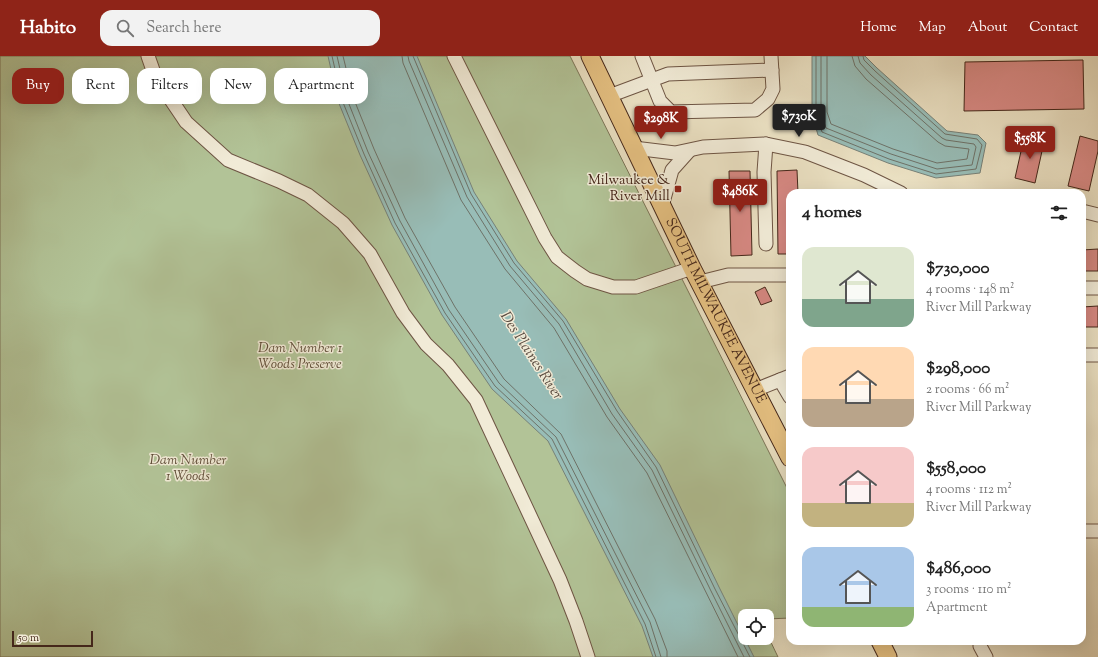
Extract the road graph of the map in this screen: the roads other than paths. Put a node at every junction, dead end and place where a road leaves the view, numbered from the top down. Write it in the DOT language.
graph roads {
  1 [pos="148,56"];
  2 [pos="454,56"];
  3 [pos="590,56"];
  4 [pos="642,56"];
  5 [pos="771,56"];
  6 [pos="772,70"];
  7 [pos="651,79"];
  8 [pos="609,96"];
  9 [pos="766,144"];
  10 [pos="634,148"];
  11 [pos="689,150"];
  12 [pos="893,189"];
  13 [pos="662,206"];
  14 [pos="1086,212"];
  15 [pos="1098,215"];
  16 [pos="766,244"];
  17 [pos="696,275"];
  18 [pos="786,275"];
  19 [pos="1086,288"];
  20 [pos="1098,288"];
  21 [pos="1086,355"];
  22 [pos="1098,355"];
  23 [pos="785,378"];
  24 [pos="755,390"];
  25 [pos="786,450"];
  26 [pos="1086,531"];
  27 [pos="1098,531"];
  28 [pos="882,645"];
  29 [pos="588,657"];
  30 [pos="888,657"];
  1 -- 29 [label="street"];
  2 -- 17 [label="street"];
  3 -- 8 [label="main road, SOUTH MILWAUKEE AVENUE"];
  4 -- 7 [label="street"];
  5 -- 6 [label="street"];
  6 -- 7 [label="street"];
  6 -- 7 [label="street"];
  7 -- 8 [label="street"];
  8 -- 10 [label="main road, SOUTH MILWAUKEE AVENUE"];
  9 -- 11 [label="street"];
  9 -- 12 [label="street"];
  9 -- 16 [label="street"];
  10 -- 11 [label="street"];
  10 -- 13 [label="main road, SOUTH MILWAUKEE AVENUE"];
  11 -- 13 [label="street"];
  13 -- 17 [label="main road, SOUTH MILWAUKEE AVENUE"];
  14 -- 15 [label="street"];
  17 -- 18 [label="street"];
  17 -- 24 [label="main road, SOUTH MILWAUKEE AVENUE"];
  19 -- 20 [label="street"];
  21 -- 22 [label="street"];
  23 -- 24 [label="street"];
  24 -- 25 [label="main road, SOUTH MILWAUKEE AVENUE"];
  26 -- 27 [label="street"];
  28 -- 30 [label="main road"];
}
